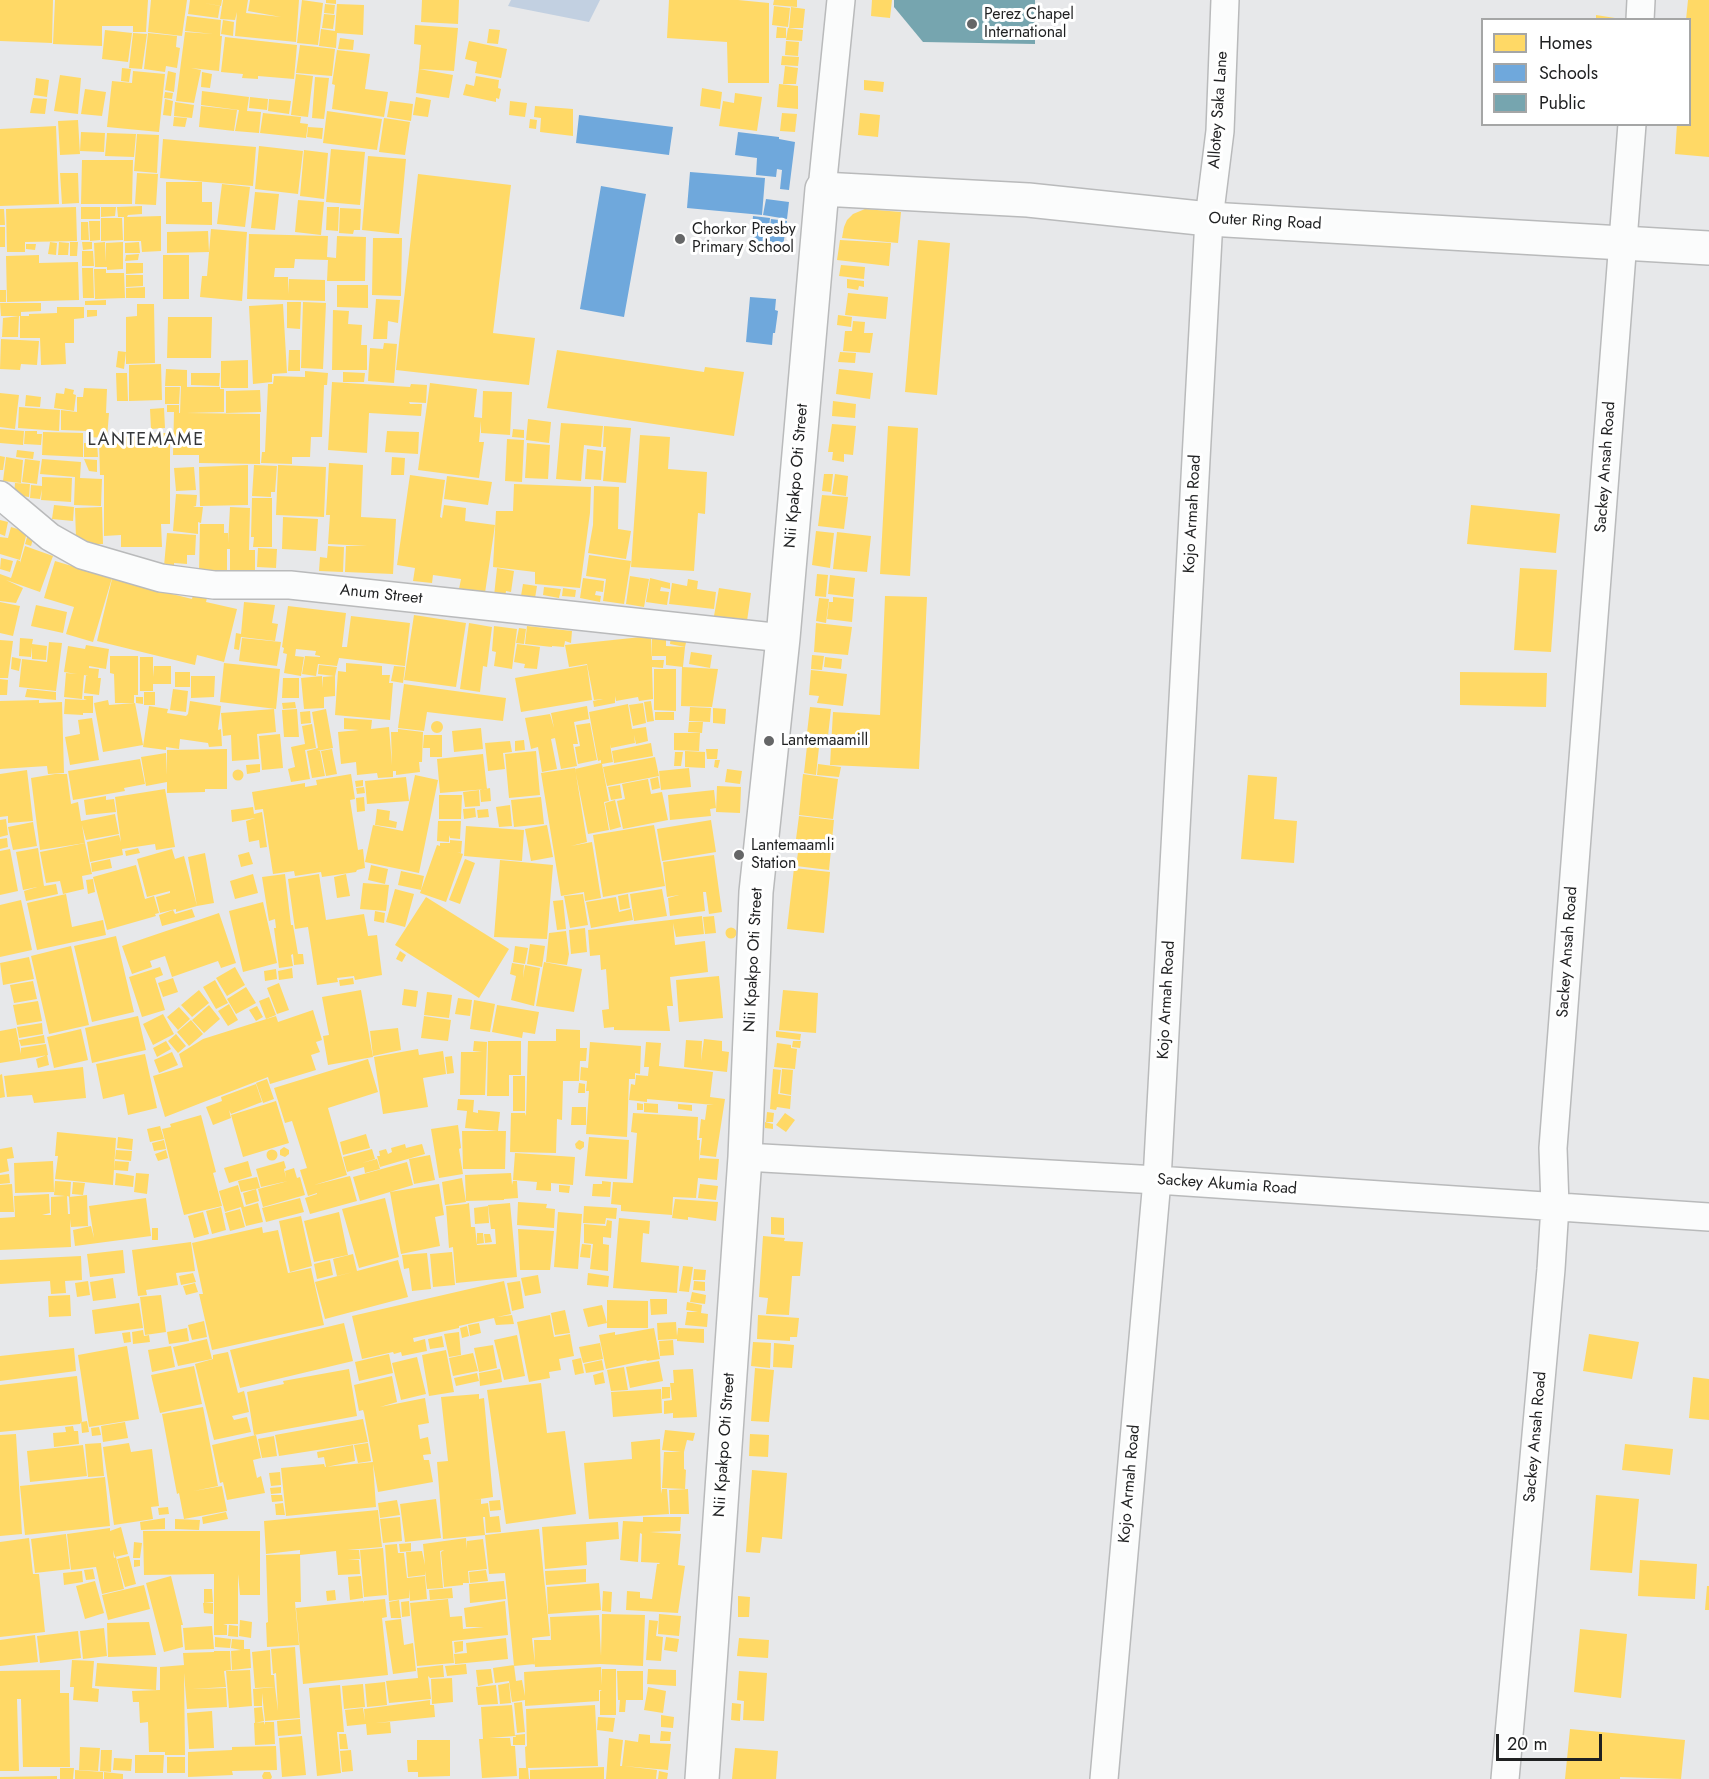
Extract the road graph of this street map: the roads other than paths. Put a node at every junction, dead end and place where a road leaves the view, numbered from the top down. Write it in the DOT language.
graph roads {
  1 [pos="841,0"];
  2 [pos="1225,0"];
  3 [pos="1641,0"];
  4 [pos="1640,18"];
  5 [pos="1632,126"];
  6 [pos="822,189"];
  7 [pos="1209,219"];
  8 [pos="1624,243"];
  9 [pos="1709,248"];
  10 [pos="0,495"];
  11 [pos="783,638"];
  12 [pos="745,1157"];
  13 [pos="1157,1180"];
  14 [pos="1555,1206"];
  15 [pos="1709,1217"];
  16 [pos="702,1779"];
  17 [pos="1104,1779"];
  18 [pos="1505,1779"];
  1 -- 6 [label="street, Nii Kpakpo Oti Street"];
  2 -- 7 [label="street, Allotey Saka Lane"];
  3 -- 4 [label="street"];
  5 -- 8 [label="street, Sackey Ansah Road"];
  6 -- 7 [label="street, Outer Ring Road"];
  6 -- 11 [label="street, Nii Kpakpo Oti Street"];
  7 -- 8 [label="street, Outer Ring Road"];
  7 -- 13 [label="street, Kojo Armah Road"];
  8 -- 9 [label="street, Outer Ring Road"];
  8 -- 14 [label="street, Sackey Ansah Road"];
  10 -- 11 [label="street, Anum Street"];
  11 -- 12 [label="street, Nii Kpakpo Oti Street"];
  12 -- 13 [label="street, Sackey Akumia Road"];
  12 -- 16 [label="street, Nii Kpakpo Oti Street"];
  13 -- 14 [label="street, Sackey Akumia Road"];
  13 -- 17 [label="street, Kojo Armah Road"];
  14 -- 15 [label="street, Sackey Akumia Road"];
  14 -- 18 [label="street, Sackey Ansah Road"];
}
